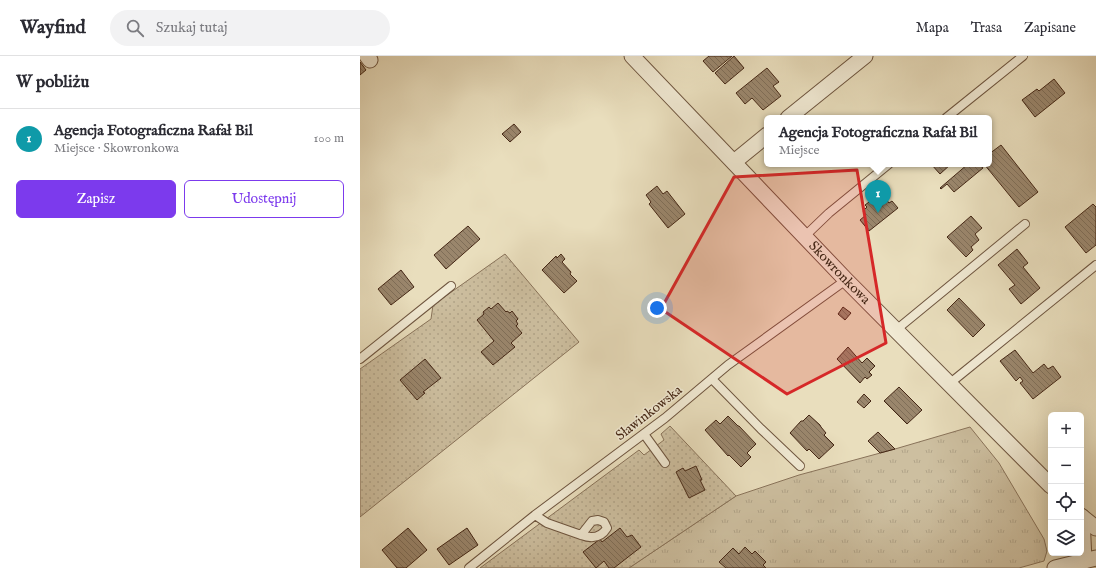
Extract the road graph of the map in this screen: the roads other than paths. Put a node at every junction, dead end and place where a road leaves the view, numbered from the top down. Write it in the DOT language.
graph roads {
  1 [pos="632,56"];
  2 [pos="865,56"];
  3 [pos="1023,56"];
  4 [pos="792,115"];
  5 [pos="950,115"];
  6 [pos="764,137"];
  7 [pos="734,162"];
  8 [pos="885,167"];
  9 [pos="1025,224"];
  10 [pos="805,236"];
  11 [pos="1096,265"];
  12 [pos="846,280"];
  13 [pos="451,286"];
  14 [pos="896,330"];
  15 [pos="360,359"];
  16 [pos="712,379"];
  17 [pos="949,384"];
  18 [pos="644,434"];
  19 [pos="665,463"];
  20 [pos="800,466"];
  21 [pos="1049,484"];
  22 [pos="535,515"];
  23 [pos="1084,519"];
  24 [pos="1083,520"];
  25 [pos="1096,528"];
  26 [pos="581,535"];
  27 [pos="1090,559"];
  28 [pos="469,568"];
  29 [pos="1055,568"];
  1 -- 7 [label="street, Skowronkowa"];
  2 -- 4 [label="street"];
  3 -- 5 [label="lane"];
  6 -- 7 [label="street"];
  7 -- 10 [label="street, Skowronkowa"];
  8 -- 10 [label="lane"];
  9 -- 14 [label="lane"];
  10 -- 12 [label="street, Skowronkowa"];
  11 -- 17 [label="lane"];
  12 -- 14 [label="street, Skowronkowa"];
  12 -- 16 [label="lane, Sławinkowska"];
  13 -- 15 [label="lane"];
  14 -- 17 [label="street, Skowronkowa"];
  16 -- 18 [label="lane, Sławinkowska"];
  16 -- 20 [label="lane"];
  17 -- 21 [label="street, Skowronkowa"];
  18 -- 19 [label="lane"];
  18 -- 22 [label="lane, Sławinkowska"];
  22 -- 26 [label="lane"];
  22 -- 28 [label="lane, Sławinkowska"];
  23 -- 25 [label="street"];
  24 -- 27 [label="street"];
  27 -- 29 [label="street"];
}
